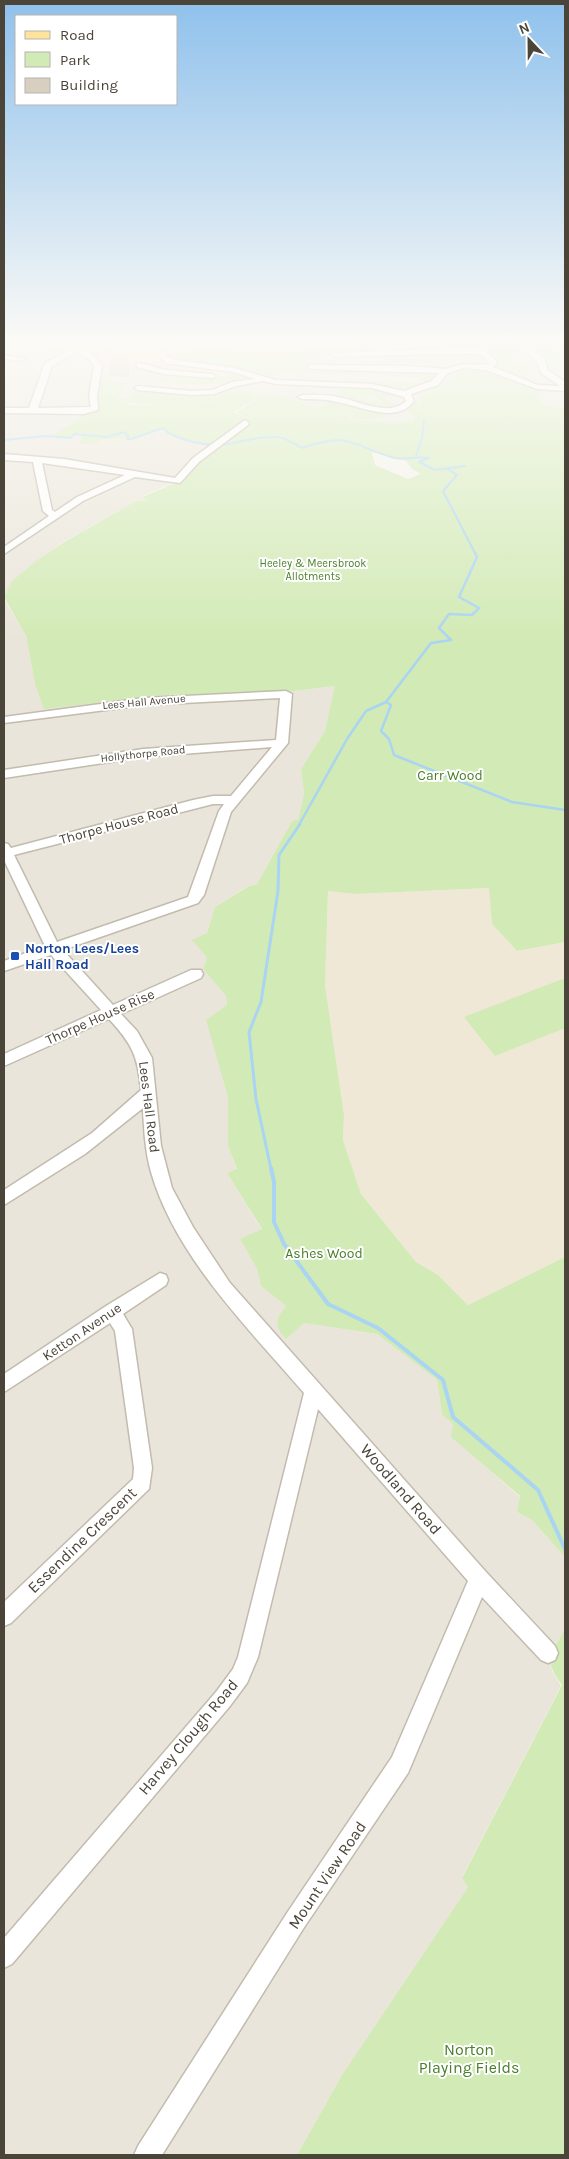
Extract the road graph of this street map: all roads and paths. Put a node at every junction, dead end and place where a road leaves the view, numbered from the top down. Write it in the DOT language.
graph roads {
  1 [pos="223,442"];
  2 [pos="4,457"];
  3 [pos="38,459"];
  4 [pos="134,474"];
  5 [pos="54,516"];
  6 [pos="4,551"];
  7 [pos="4,720"];
  8 [pos="282,743"];
  9 [pos="4,774"];
  10 [pos="234,800"];
  11 [pos="5,852"];
  12 [pos="53,948"];
  13 [pos="4,966"];
  14 [pos="196,974"];
  15 [pos="111,1012"];
  16 [pos="4,1060"];
  17 [pos="148,1094"];
  18 [pos="4,1198"];
  19 [pos="160,1280"];
  20 [pos="112,1312"];
  21 [pos="254,1322"];
  22 [pos="4,1384"];
  23 [pos="314,1390"];
  24 [pos="479,1579"];
  25 [pos="4,1616"];
  26 [pos="548,1654"];
  27 [pos="4,1956"];
  28 [pos="146,2155"];
  1 -- 4 [label="street"];
  2 -- 3 [label="street"];
  3 -- 4 [label="street"];
  3 -- 5 [label="street"];
  4 -- 5 [label="street"];
  5 -- 6 [label="street"];
  7 -- 8 [label="street, Lees Hall Avenue"];
  8 -- 9 [label="street, Hollythorpe Road"];
  8 -- 10 [label="street"];
  10 -- 11 [label="street, Thorpe House Road"];
  10 -- 12 [label="street"];
  11 -- 12 [label="street, Lees Hall Road"];
  12 -- 13 [label="street"];
  12 -- 15 [label="street, Lees Hall Road"];
  14 -- 15 [label="street, Thorpe House Rise"];
  15 -- 16 [label="street, Thorpe House Rise"];
  15 -- 17 [label="street, Lees Hall Road"];
  17 -- 18 [label="street"];
  17 -- 21 [label="street, Lees Hall Road"];
  19 -- 20 [label="street, Ketton Avenue"];
  20 -- 22 [label="street, Ketton Avenue"];
  20 -- 25 [label="street, Essendine Crescent"];
  21 -- 23 [label="street, Woodland Road"];
  23 -- 24 [label="street, Woodland Road"];
  23 -- 27 [label="street, Harvey Clough Road"];
  24 -- 26 [label="street, Woodland Road"];
  24 -- 28 [label="street, Mount View Road"];
}
